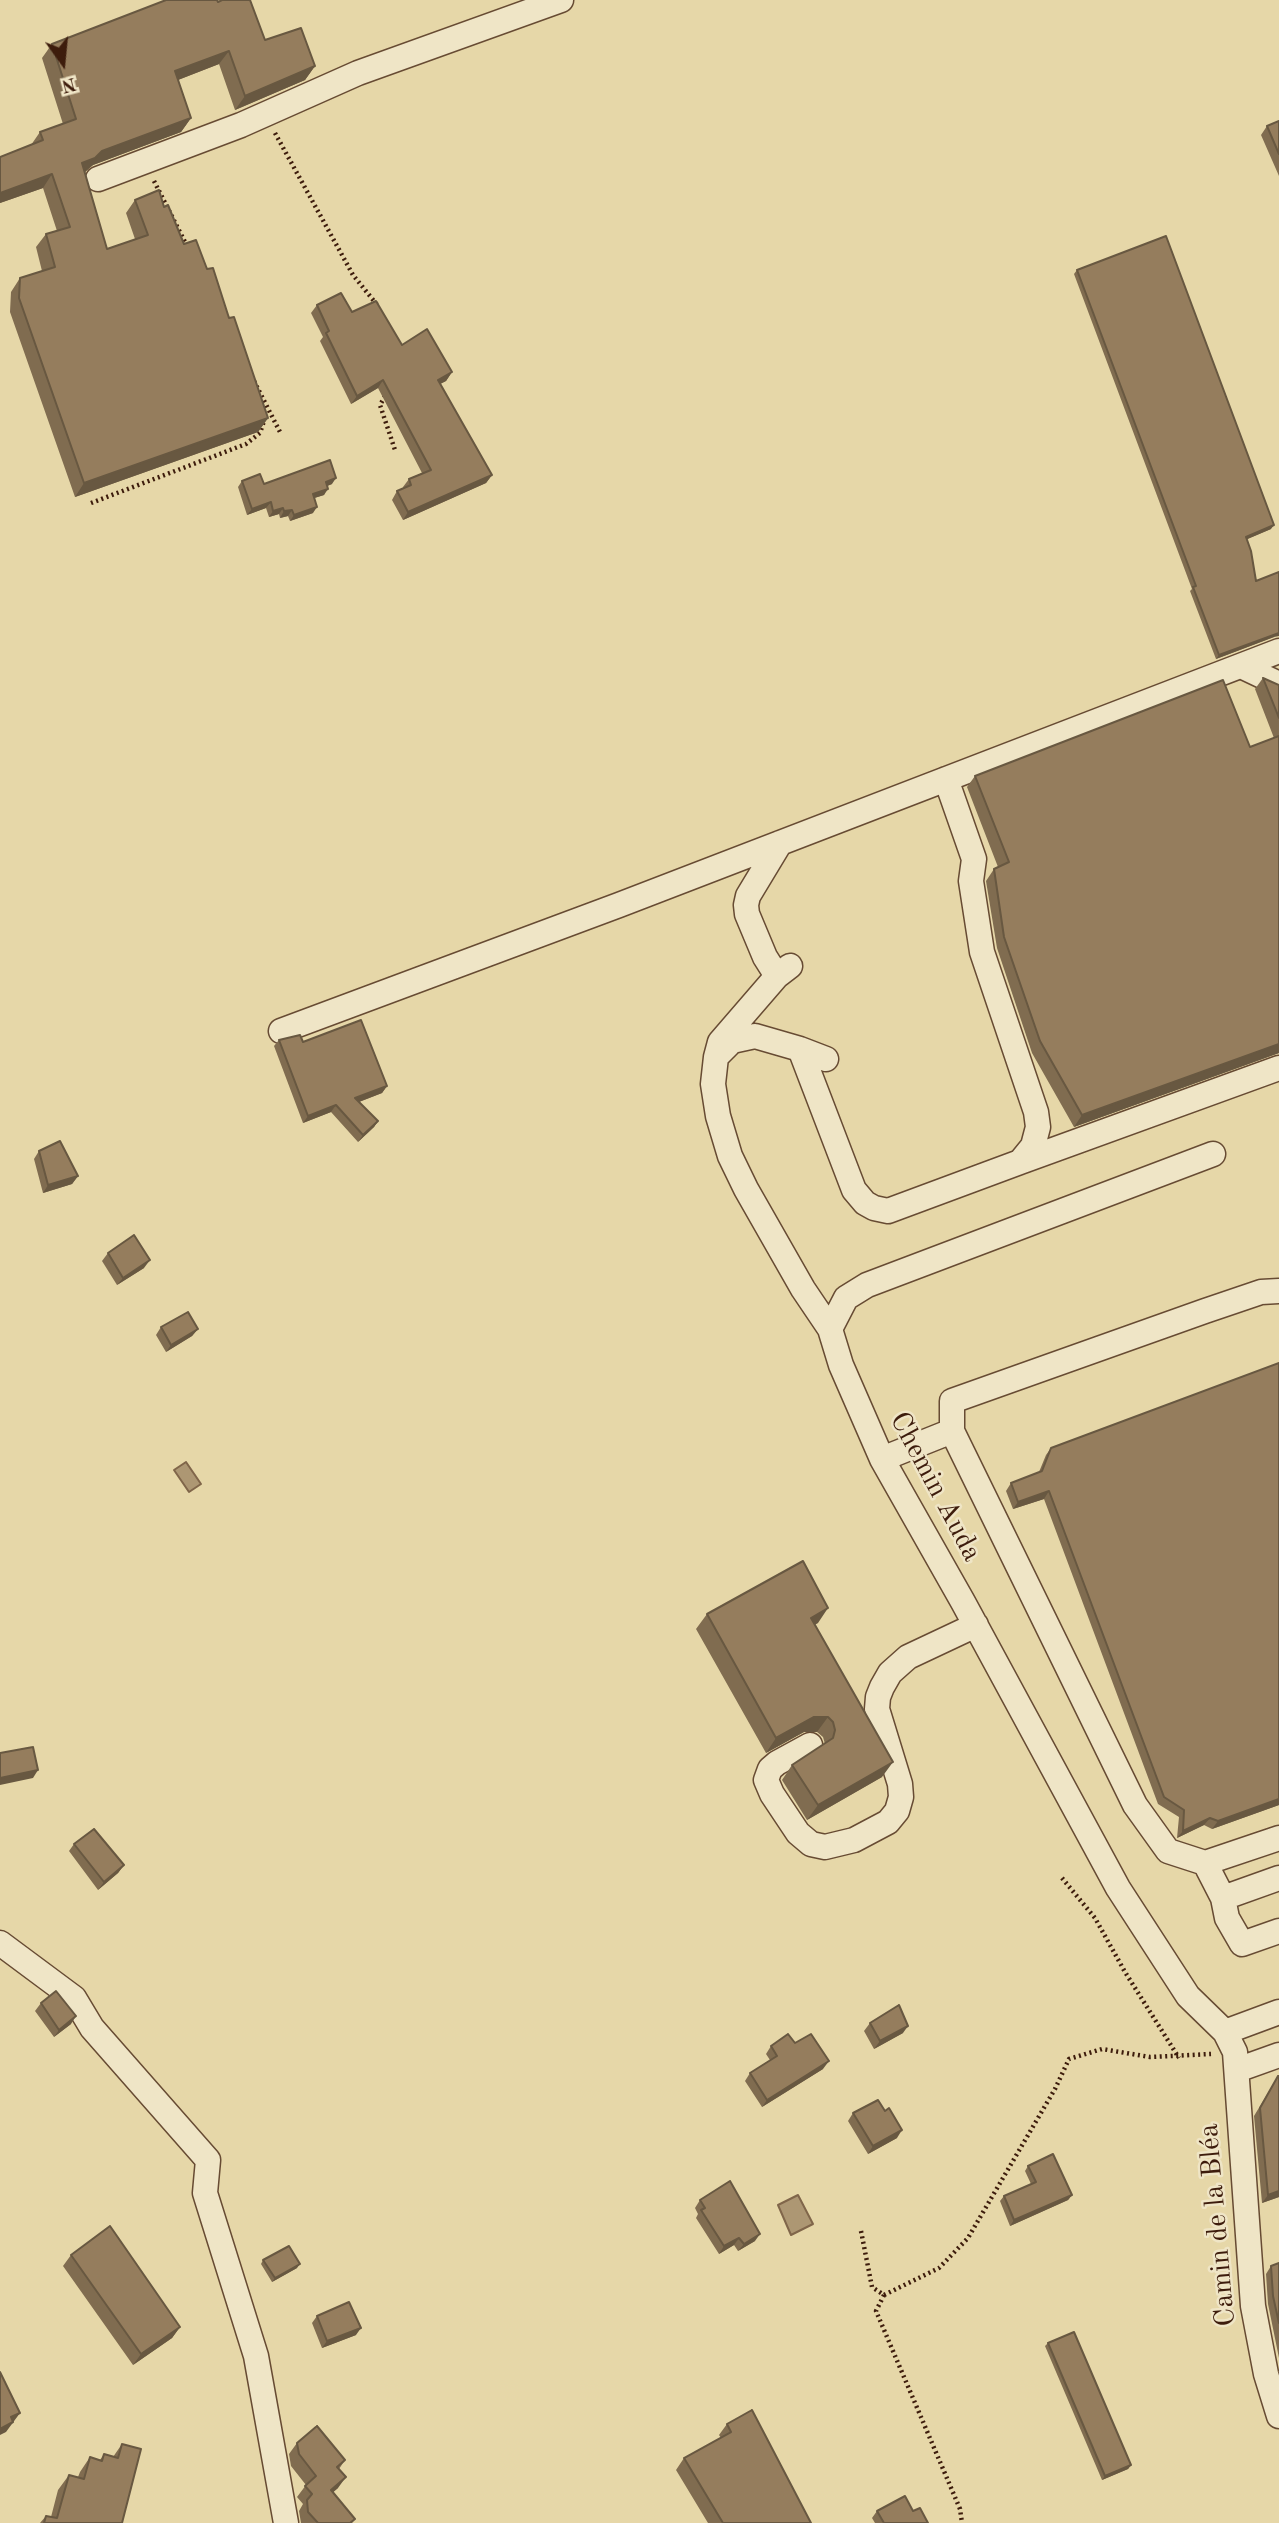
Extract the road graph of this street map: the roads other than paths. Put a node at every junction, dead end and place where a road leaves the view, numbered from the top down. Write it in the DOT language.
graph roads {
  1 [pos="561,0"];
  2 [pos="98,179"];
  3 [pos="1279,651"];
  4 [pos="1241,666"];
  5 [pos="1279,684"];
  6 [pos="946,779"];
  7 [pos="780,843"];
  8 [pos="281,1031"];
  9 [pos="800,1049"];
  10 [pos="716,1056"];
  11 [pos="825,1059"];
  12 [pos="1279,1068"];
  13 [pos="1213,1154"];
  14 [pos="1020,1162"];
  15 [pos="1279,1291"];
  16 [pos="830,1329"];
  17 [pos="952,1431"];
  18 [pos="882,1459"];
  19 [pos="976,1625"];
  20 [pos="810,1745"];
  21 [pos="1279,1838"];
  22 [pos="1205,1863"];
  23 [pos="1279,1878"];
  24 [pos="1223,1898"];
  25 [pos="1279,1931"];
  26 [pos="0,1943"];
  27 [pos="1279,2012"];
  28 [pos="1232,2051"];
  29 [pos="1279,2055"];
  30 [pos="1279,2416"];
  31 [pos="286,2523"];
  1 -- 2 [label="street"];
  3 -- 4 [label="street"];
  4 -- 5 [label="street"];
  4 -- 6 [label="street"];
  6 -- 7 [label="street"];
  6 -- 14 [label="street"];
  7 -- 8 [label="street"];
  7 -- 10 [label="street"];
  9 -- 10 [label="street"];
  9 -- 11 [label="street"];
  9 -- 14 [label="street"];
  10 -- 16 [label="street, Chemin Auda"];
  12 -- 14 [label="street"];
  13 -- 16 [label="street"];
  15 -- 17 [label="street"];
  16 -- 18 [label="street, Chemin Auda"];
  17 -- 18 [label="street"];
  17 -- 22 [label="street"];
  18 -- 19 [label="street, Chemin Auda"];
  19 -- 20 [label="street"];
  19 -- 28 [label="street, Chemin Auda"];
  21 -- 22 [label="street"];
  22 -- 24 [label="street"];
  23 -- 24 [label="street"];
  24 -- 25 [label="street"];
  26 -- 31 [label="street"];
  27 -- 28 [label="street"];
  28 -- 29 [label="street"];
  28 -- 30 [label="street, Camin de la Bléa"];
}
